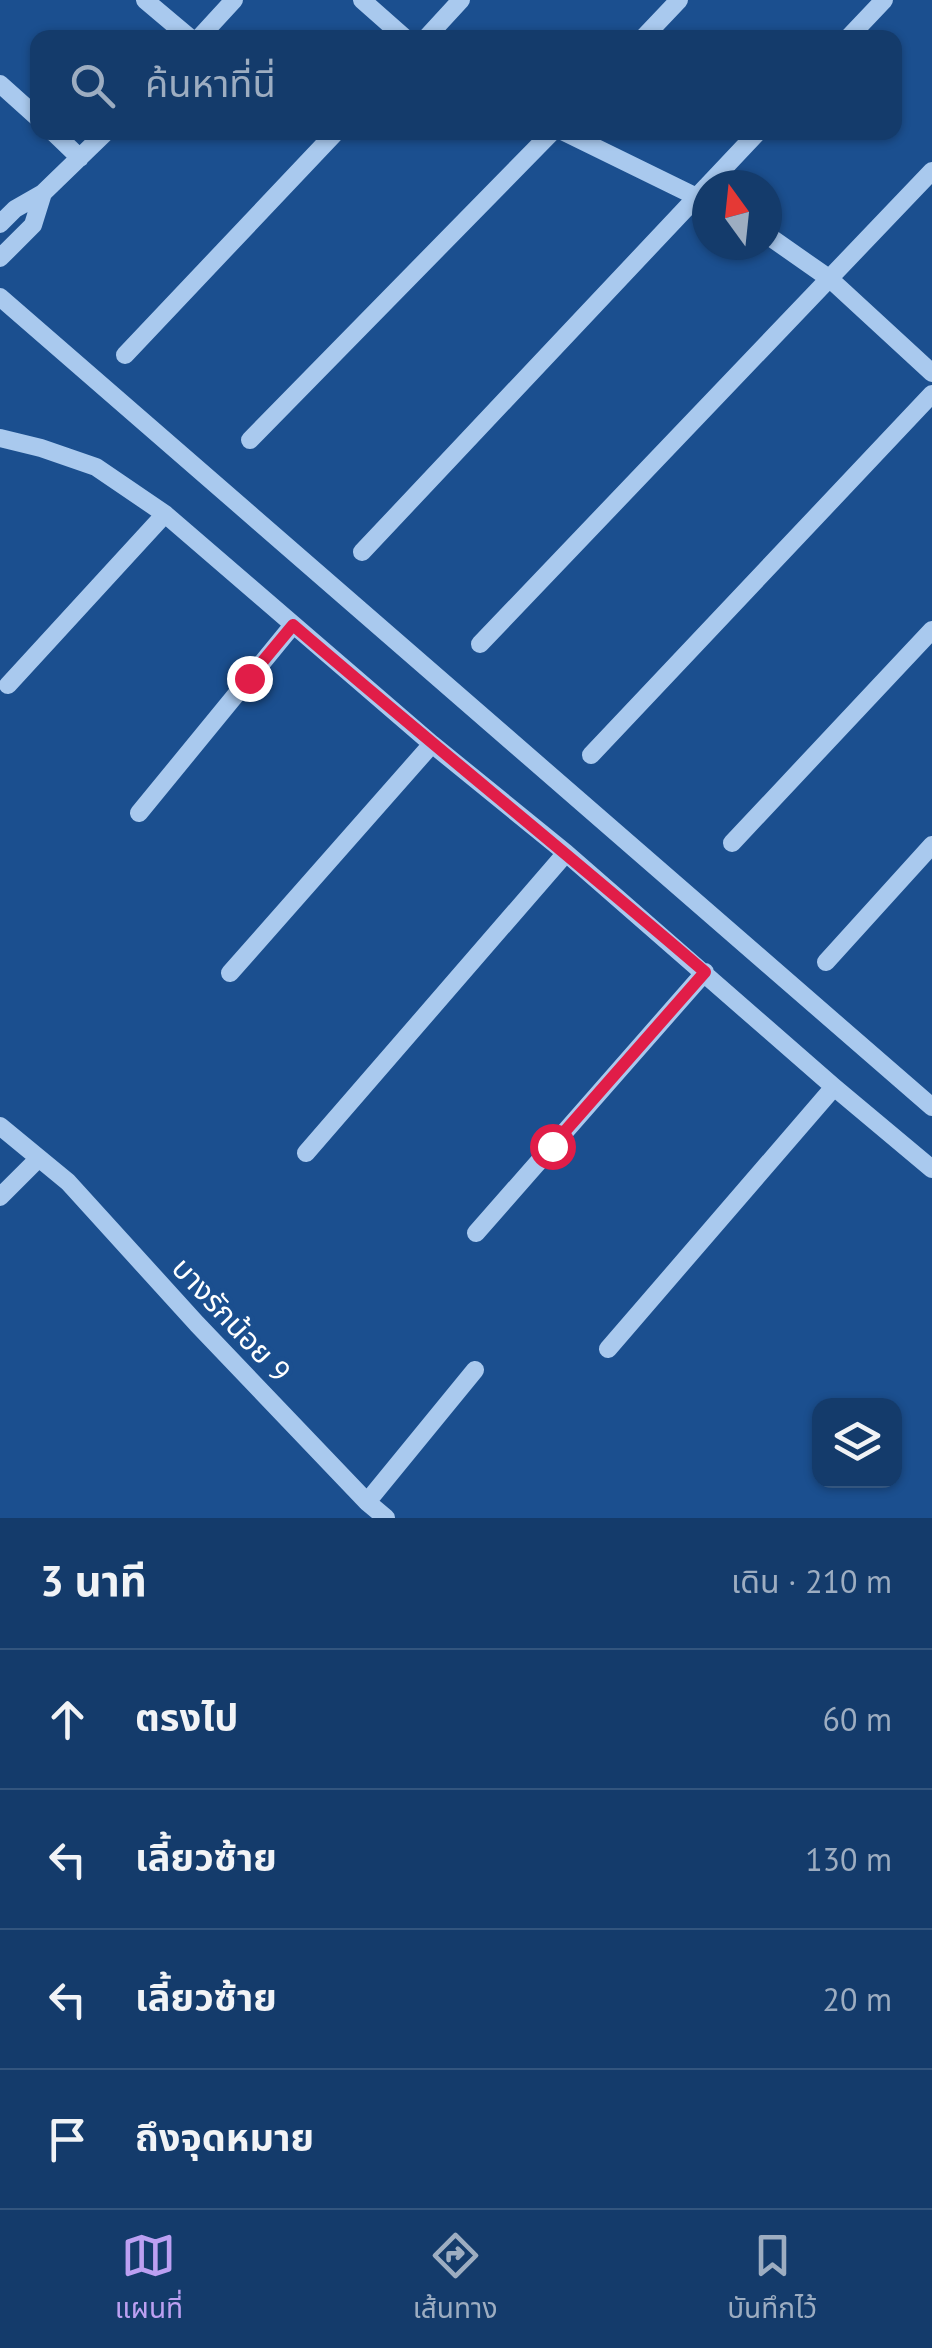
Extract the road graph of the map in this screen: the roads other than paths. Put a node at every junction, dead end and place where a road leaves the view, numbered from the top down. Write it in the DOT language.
graph roads {
  1 [pos="145,0"];
  2 [pos="234,0"];
  3 [pos="362,0"];
  4 [pos="461,0"];
  5 [pos="679,0"];
  6 [pos="884,0"];
  7 [pos="181,30"];
  8 [pos="206,30"];
  9 [pos="395,30"];
  10 [pos="433,30"];
  11 [pos="651,30"];
  12 [pos="856,30"];
  13 [pos="0,84"];
  14 [pos="30,111"];
  15 [pos="61,140"];
  16 [pos="98,140"];
  17 [pos="328,140"];
  18 [pos="544,140"];
  19 [pos="582,140"];
  20 [pos="751,140"];
  21 [pos="80,158"];
  22 [pos="725,170"];
  23 [pos="932,171"];
  24 [pos="692,187"];
  25 [pos="43,194"];
  26 [pos="692,207"];
  27 [pos="0,224"];
  28 [pos="782,246"];
  29 [pos="0,258"];
  30 [pos="830,280"];
  31 [pos="0,297"];
  32 [pos="124,355"];
  33 [pos="932,373"];
  34 [pos="932,394"];
  35 [pos="0,438"];
  36 [pos="250,440"];
  37 [pos="164,514"];
  38 [pos="362,552"];
  39 [pos="293,625"];
  40 [pos="932,630"];
  41 [pos="480,644"];
  42 [pos="8,685"];
  43 [pos="432,744"];
  44 [pos="591,755"];
  45 [pos="139,813"];
  46 [pos="732,844"];
  47 [pos="932,845"];
  48 [pos="566,853"];
  49 [pos="826,962"];
  50 [pos="705,972"];
  51 [pos="230,973"];
  52 [pos="834,1087"];
  53 [pos="932,1107"];
  54 [pos="0,1126"];
  55 [pos="306,1153"];
  56 [pos="38,1158"];
  57 [pos="932,1169"];
  58 [pos="0,1197"];
  59 [pos="476,1233"];
  60 [pos="608,1349"];
  61 [pos="475,1370"];
  62 [pos="367,1502"];
  63 [pos="386,1518"];
  1 -- 7 [label="street"];
  2 -- 8 [label="street"];
  3 -- 9 [label="street"];
  4 -- 10 [label="street"];
  5 -- 11 [label="street"];
  6 -- 12 [label="street"];
  13 -- 14 [label="street"];
  15 -- 21 [label="street"];
  16 -- 21 [label="street"];
  17 -- 32 [label="street"];
  18 -- 36 [label="street"];
  19 -- 24 [label="street"];
  20 -- 22 [label="street"];
  21 -- 25 [label="street"];
  23 -- 30 [label="street"];
  25 -- 27 [label="street"];
  25 -- 29 [label="street"];
  26 -- 38 [label="street"];
  28 -- 30 [label="street"];
  30 -- 33 [label="street"];
  30 -- 41 [label="street"];
  31 -- 53 [label="street"];
  34 -- 44 [label="street"];
  35 -- 37 [label="street"];
  37 -- 39 [label="street"];
  37 -- 42 [label="street"];
  39 -- 43 [label="street"];
  39 -- 45 [label="street"];
  40 -- 46 [label="street"];
  43 -- 48 [label="street"];
  43 -- 51 [label="street"];
  47 -- 49 [label="street"];
  48 -- 50 [label="street"];
  48 -- 55 [label="street"];
  50 -- 52 [label="street"];
  50 -- 59 [label="street"];
  52 -- 57 [label="street"];
  52 -- 60 [label="street"];
  54 -- 56 [label="street, บางรักน้อย 9"];
  56 -- 58 [label="street"];
  56 -- 62 [label="street, บางรักน้อย 9"];
  61 -- 62 [label="street"];
  62 -- 63 [label="street, บางรักน้อย 9"];
}
